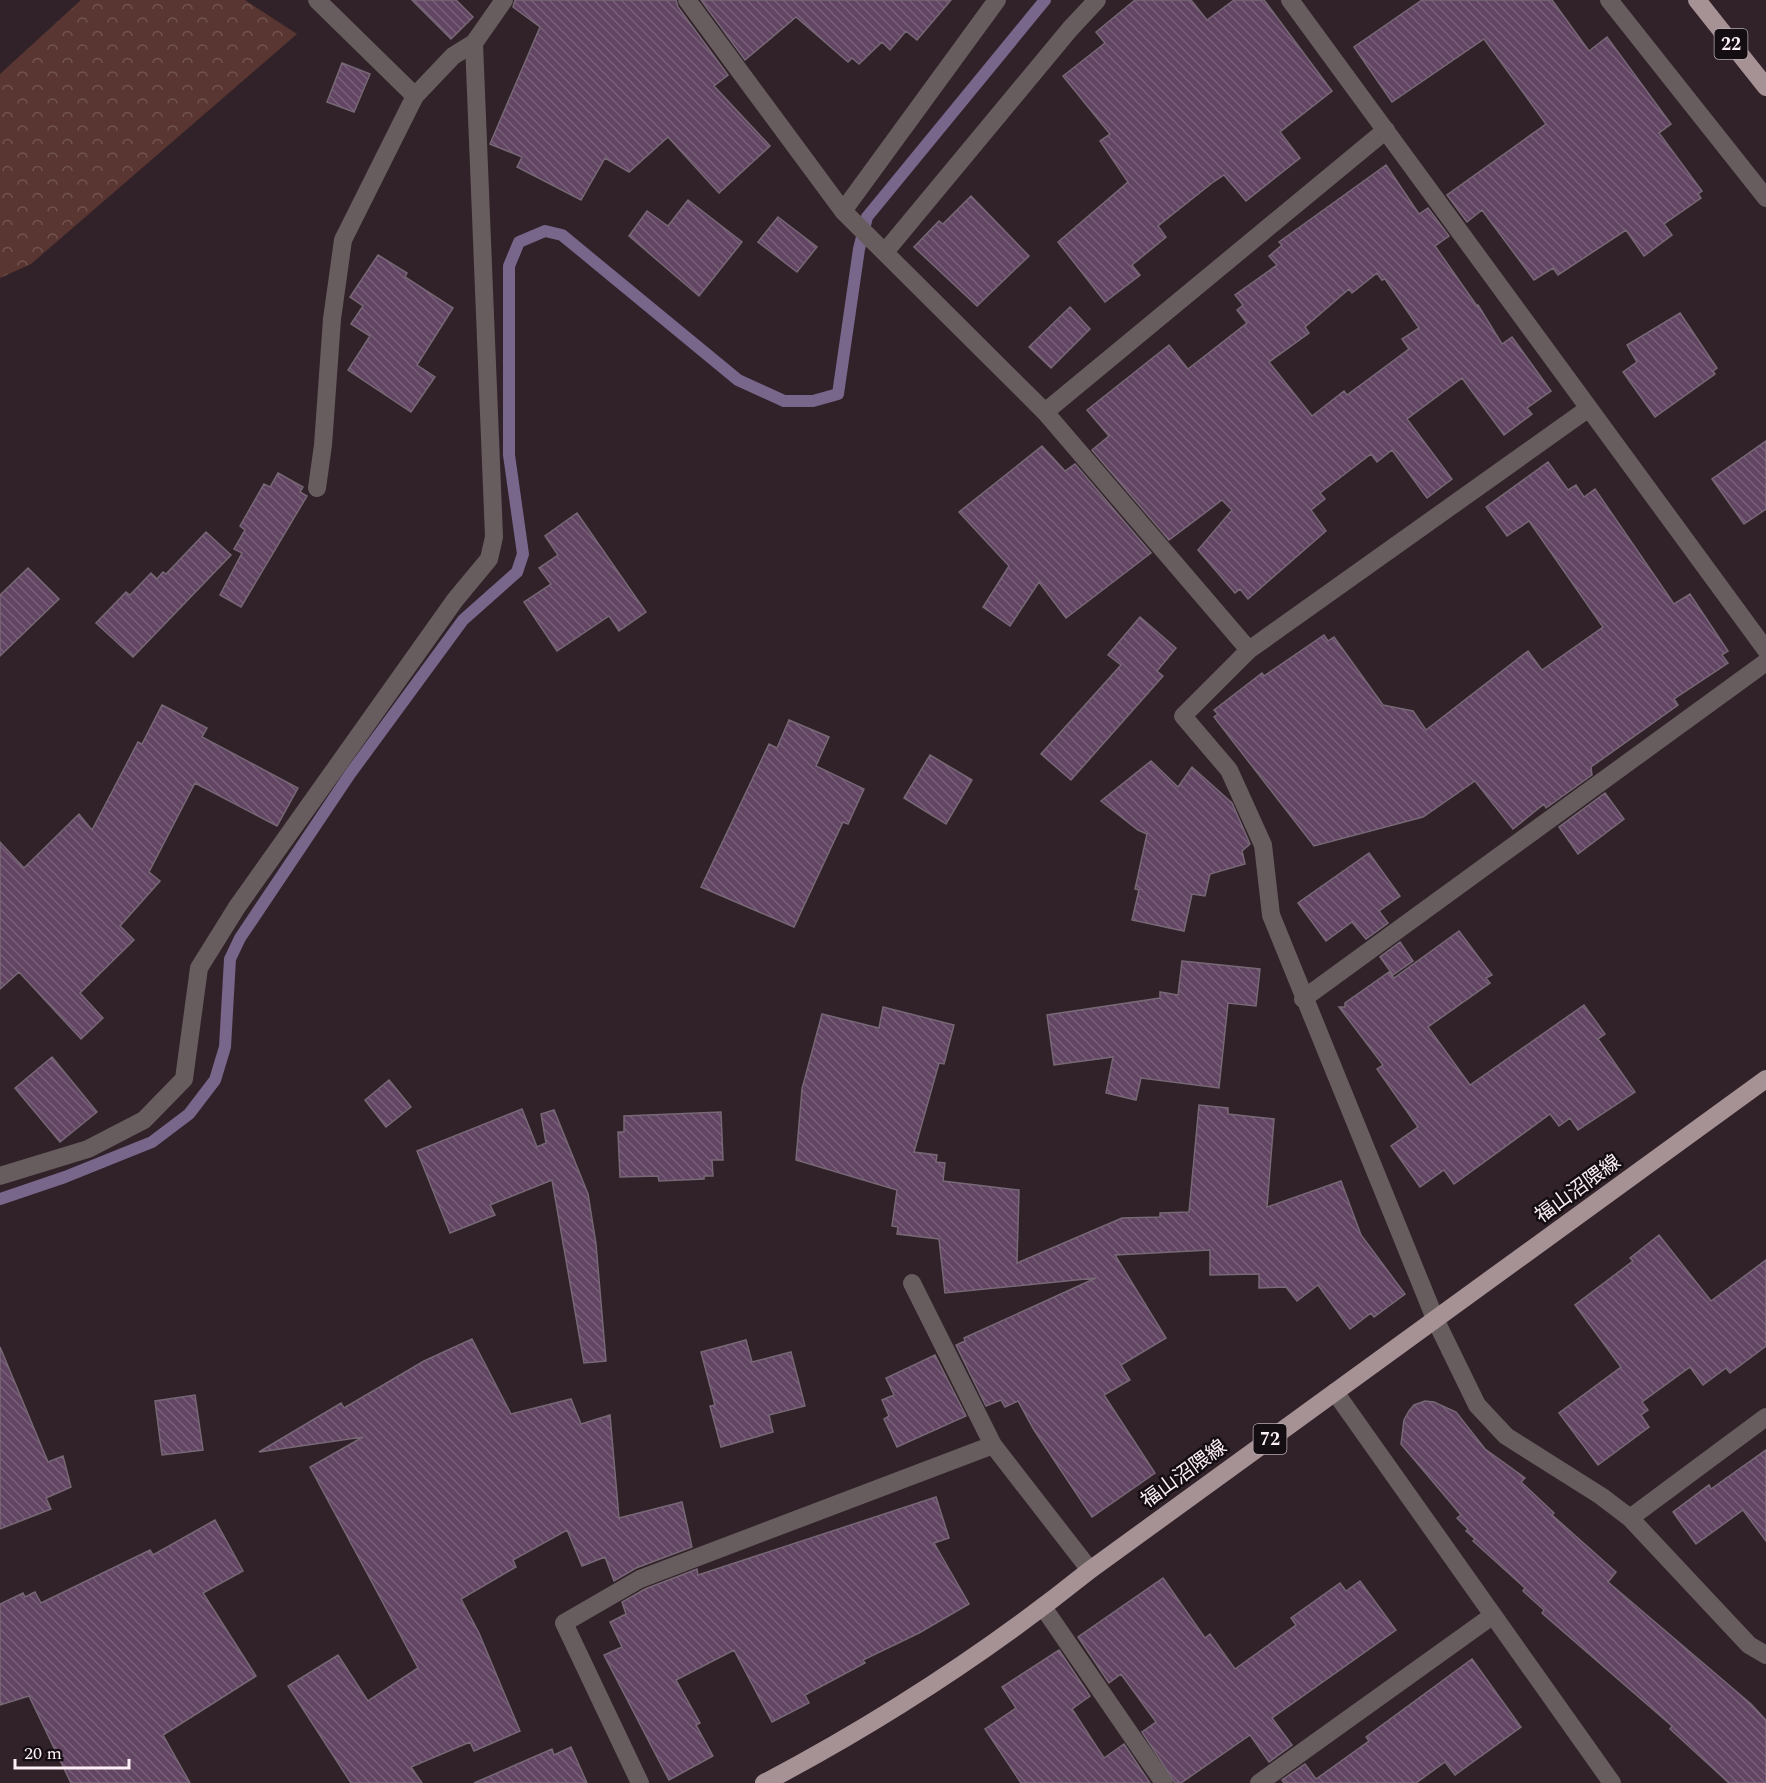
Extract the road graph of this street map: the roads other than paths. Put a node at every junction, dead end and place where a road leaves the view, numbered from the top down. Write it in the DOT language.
graph roads {
  1 [pos="317,0"];
  2 [pos="504,0"];
  3 [pos="687,0"];
  4 [pos="997,0"];
  5 [pos="1097,0"];
  6 [pos="1290,0"];
  7 [pos="1610,0"];
  8 [pos="1696,0"];
  9 [pos="474,43"];
  10 [pos="1766,87"];
  11 [pos="415,96"];
  12 [pos="1386,130"];
  13 [pos="1766,198"];
  14 [pos="849,217"];
  15 [pos="880,247"];
  16 [pos="1589,408"];
  17 [pos="1045,412"];
  18 [pos="317,488"];
  19 [pos="1249,650"];
  20 [pos="1766,650"];
  21 [pos="1766,662"];
  22 [pos="1304,999"];
  23 [pos="1766,1079"];
  24 [pos="0,1176"];
  25 [pos="912,1283"];
  26 [pos="1436,1321"];
  27 [pos="1335,1392"];
  28 [pos="1766,1418"];
  29 [pos="993,1445"];
  30 [pos="1630,1518"];
  31 [pos="1090,1570"];
  32 [pos="1043,1607"];
  33 [pos="1492,1616"];
  34 [pos="1766,1655"];
  35 [pos="640,1783"];
  36 [pos="764,1783"];
  37 [pos="1164,1783"];
  38 [pos="1259,1783"];
  39 [pos="1612,1783"];
  1 -- 11 [label="street"];
  2 -- 9 [label="street"];
  3 -- 14 [label="street"];
  4 -- 14 [label="street"];
  5 -- 15 [label="street"];
  6 -- 12 [label="street"];
  7 -- 13 [label="street"];
  8 -- 10 [label="main road, 22"];
  9 -- 11 [label="street"];
  9 -- 24 [label="street"];
  11 -- 18 [label="street"];
  12 -- 16 [label="street"];
  12 -- 17 [label="street"];
  14 -- 15 [label="street"];
  15 -- 17 [label="street"];
  16 -- 19 [label="street"];
  16 -- 20 [label="street"];
  17 -- 19 [label="street"];
  19 -- 22 [label="street"];
  21 -- 22 [label="street"];
  22 -- 26 [label="street"];
  23 -- 26 [label="main road, 福山沼隈線 / 72"];
  25 -- 29 [label="street"];
  26 -- 27 [label="main road, 福山沼隈線 / 72"];
  26 -- 30 [label="street"];
  27 -- 31 [label="main road, 福山沼隈線 / 72"];
  27 -- 33 [label="street"];
  28 -- 30 [label="street"];
  29 -- 31 [label="street"];
  29 -- 35 [label="street"];
  30 -- 34 [label="street"];
  31 -- 32 [label="main road, 福山沼隈線 / 72"];
  32 -- 36 [label="main road, 福山沼隈線 / 72"];
  32 -- 37 [label="street"];
  33 -- 38 [label="street"];
  33 -- 39 [label="street"];
}
